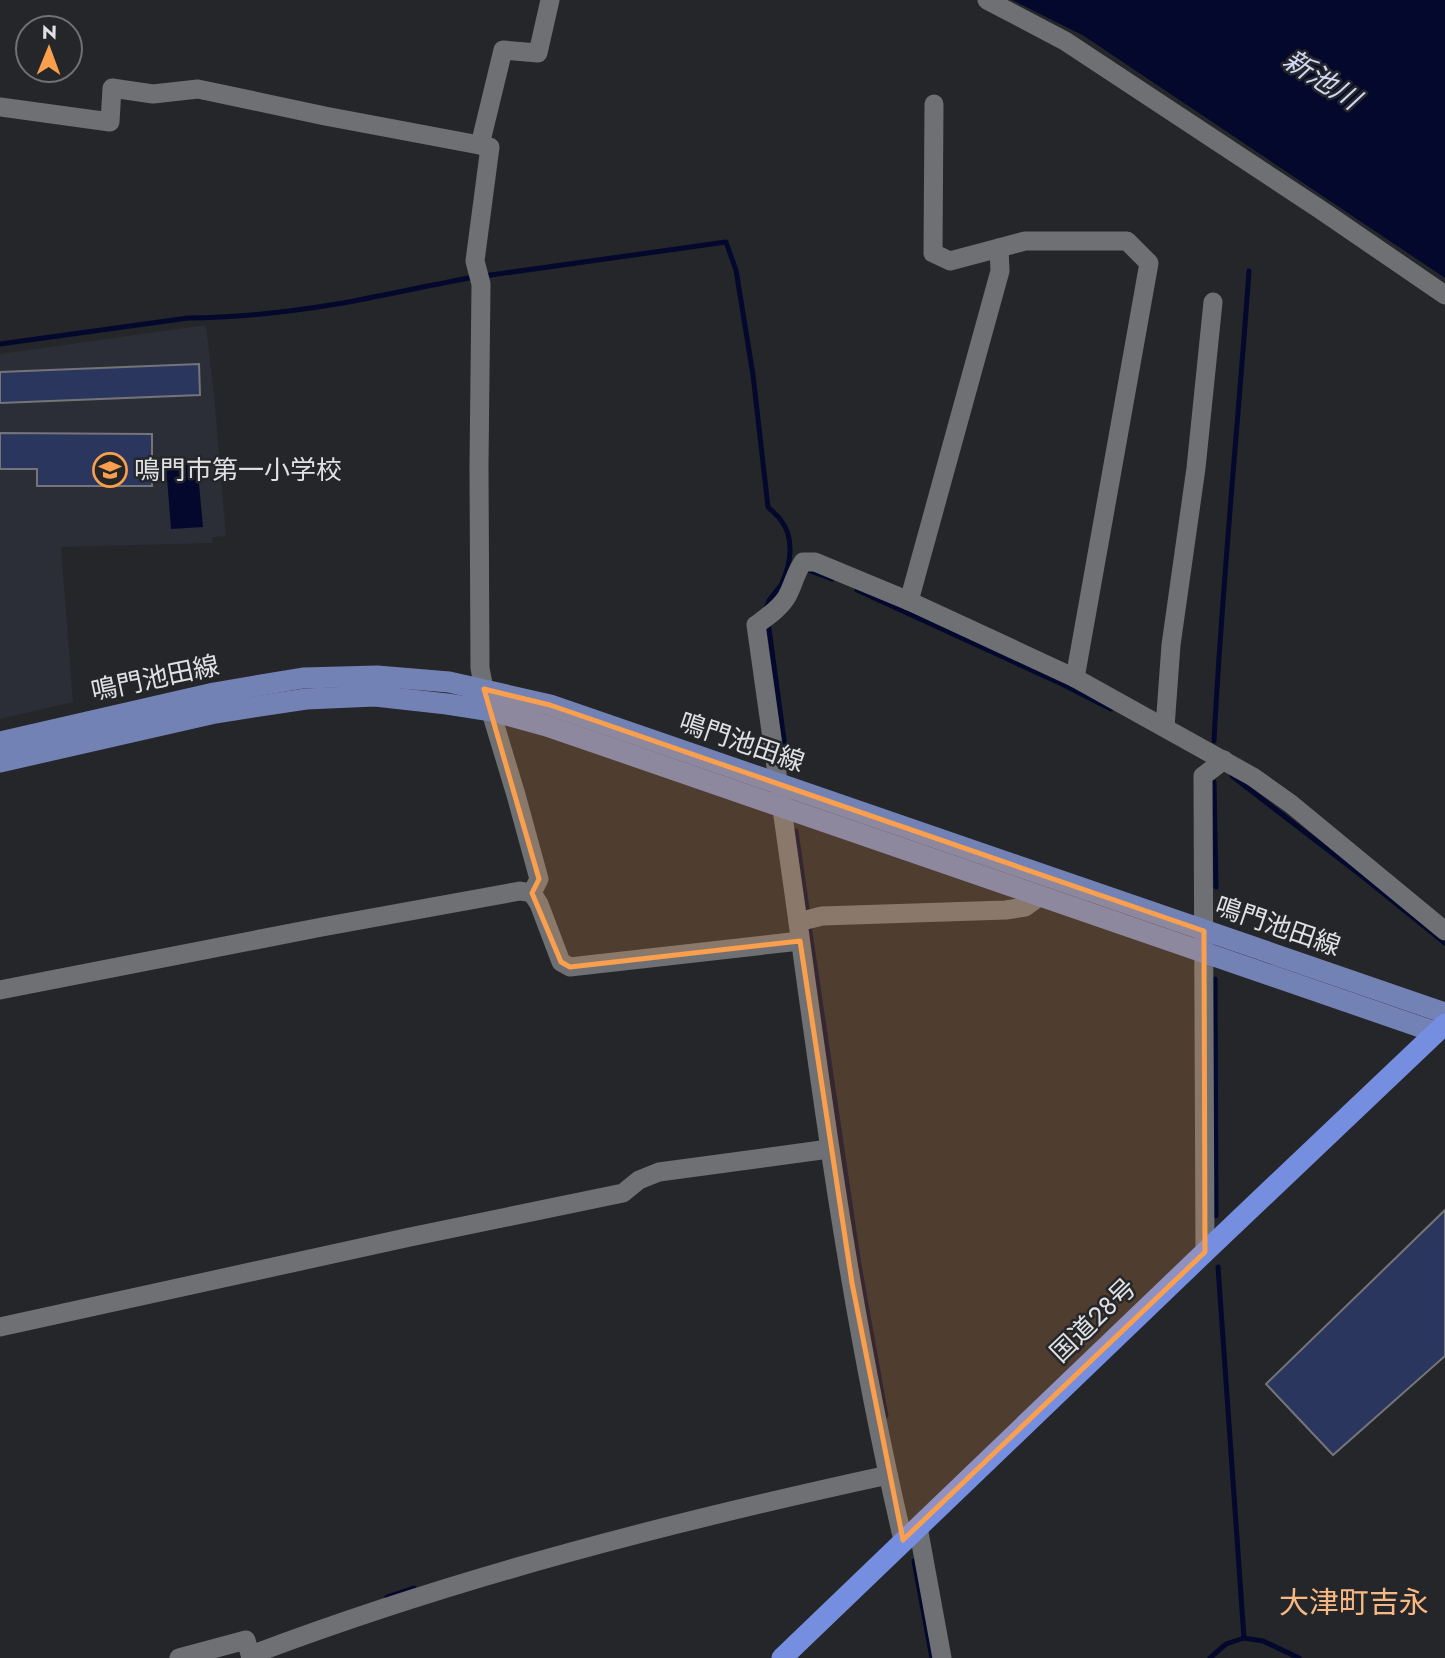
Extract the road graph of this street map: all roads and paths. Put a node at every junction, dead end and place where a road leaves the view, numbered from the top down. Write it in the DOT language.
graph roads {
  1 [pos="550,0"];
  2 [pos="988,0"];
  3 [pos="934,104"];
  4 [pos="0,107"];
  5 [pos="480,145"];
  6 [pos="999,248"];
  7 [pos="1445,295"];
  8 [pos="1213,302"];
  9 [pos="909,601"];
  10 [pos="1075,678"];
  11 [pos="484,689"];
  12 [pos="492,711"];
  13 [pos="1164,727"];
  14 [pos="0,742"];
  15 [pos="1224,760"];
  16 [pos="0,762"];
  17 [pos="779,784"];
  18 [pos="782,807"];
  19 [pos="532,893"];
  20 [pos="1040,896"];
  21 [pos="806,925"];
  22 [pos="1445,930"];
  23 [pos="1204,931"];
  24 [pos="1204,953"];
  25 [pos="0,990"];
  26 [pos="1442,1023"];
  27 [pos="830,1149"];
  28 [pos="1205,1252"];
  29 [pos="0,1327"];
  30 [pos="886,1469"];
  31 [pos="911,1534"];
  32 [pos="254,1651"];
  33 [pos="179,1658"];
  34 [pos="782,1658"];
  35 [pos="942,1658"];
  1 -- 5 [label="street"];
  2 -- 7 [label="street"];
  3 -- 6 [label="street"];
  4 -- 5 [label="street"];
  5 -- 11 [label="street"];
  6 -- 9 [label="street"];
  6 -- 10 [label="street"];
  8 -- 13 [label="street"];
  9 -- 10 [label="street"];
  9 -- 17 [label="street"];
  10 -- 13 [label="street"];
  11 -- 12 [label="street"];
  11 -- 14 [label="main road, 鳴門池田線"];
  11 -- 17 [label="main road, 鳴門池田線"];
  12 -- 16 [label="main road, 鳴門池田線"];
  12 -- 18 [label="main road, 鳴門池田線"];
  12 -- 19 [label="street"];
  13 -- 15 [label="street"];
  15 -- 22 [label="street"];
  15 -- 23 [label="street"];
  17 -- 18 [label="street"];
  17 -- 23 [label="main road, 鳴門池田線"];
  18 -- 20 [label="main road, 鳴門池田線"];
  18 -- 21 [label="street"];
  19 -- 21 [label="street"];
  19 -- 25 [label="street"];
  20 -- 21 [label="street"];
  20 -- 24 [label="main road, 鳴門池田線"];
  21 -- 27 [label="street"];
  23 -- 24 [label="street"];
  23 -- 26 [label="main road, 鳴門池田線"];
  24 -- 26 [label="main road, 鳴門池田線"];
  24 -- 28 [label="street"];
  26 -- 28 [label="highway, 国道28号"];
  27 -- 29 [label="street"];
  27 -- 30 [label="street"];
  28 -- 31 [label="highway, 国道28号"];
  30 -- 31 [label="street"];
  30 -- 32 [label="street"];
  31 -- 34 [label="highway, 国道28号"];
  31 -- 35 [label="street"];
  32 -- 33 [label="street"];
}
